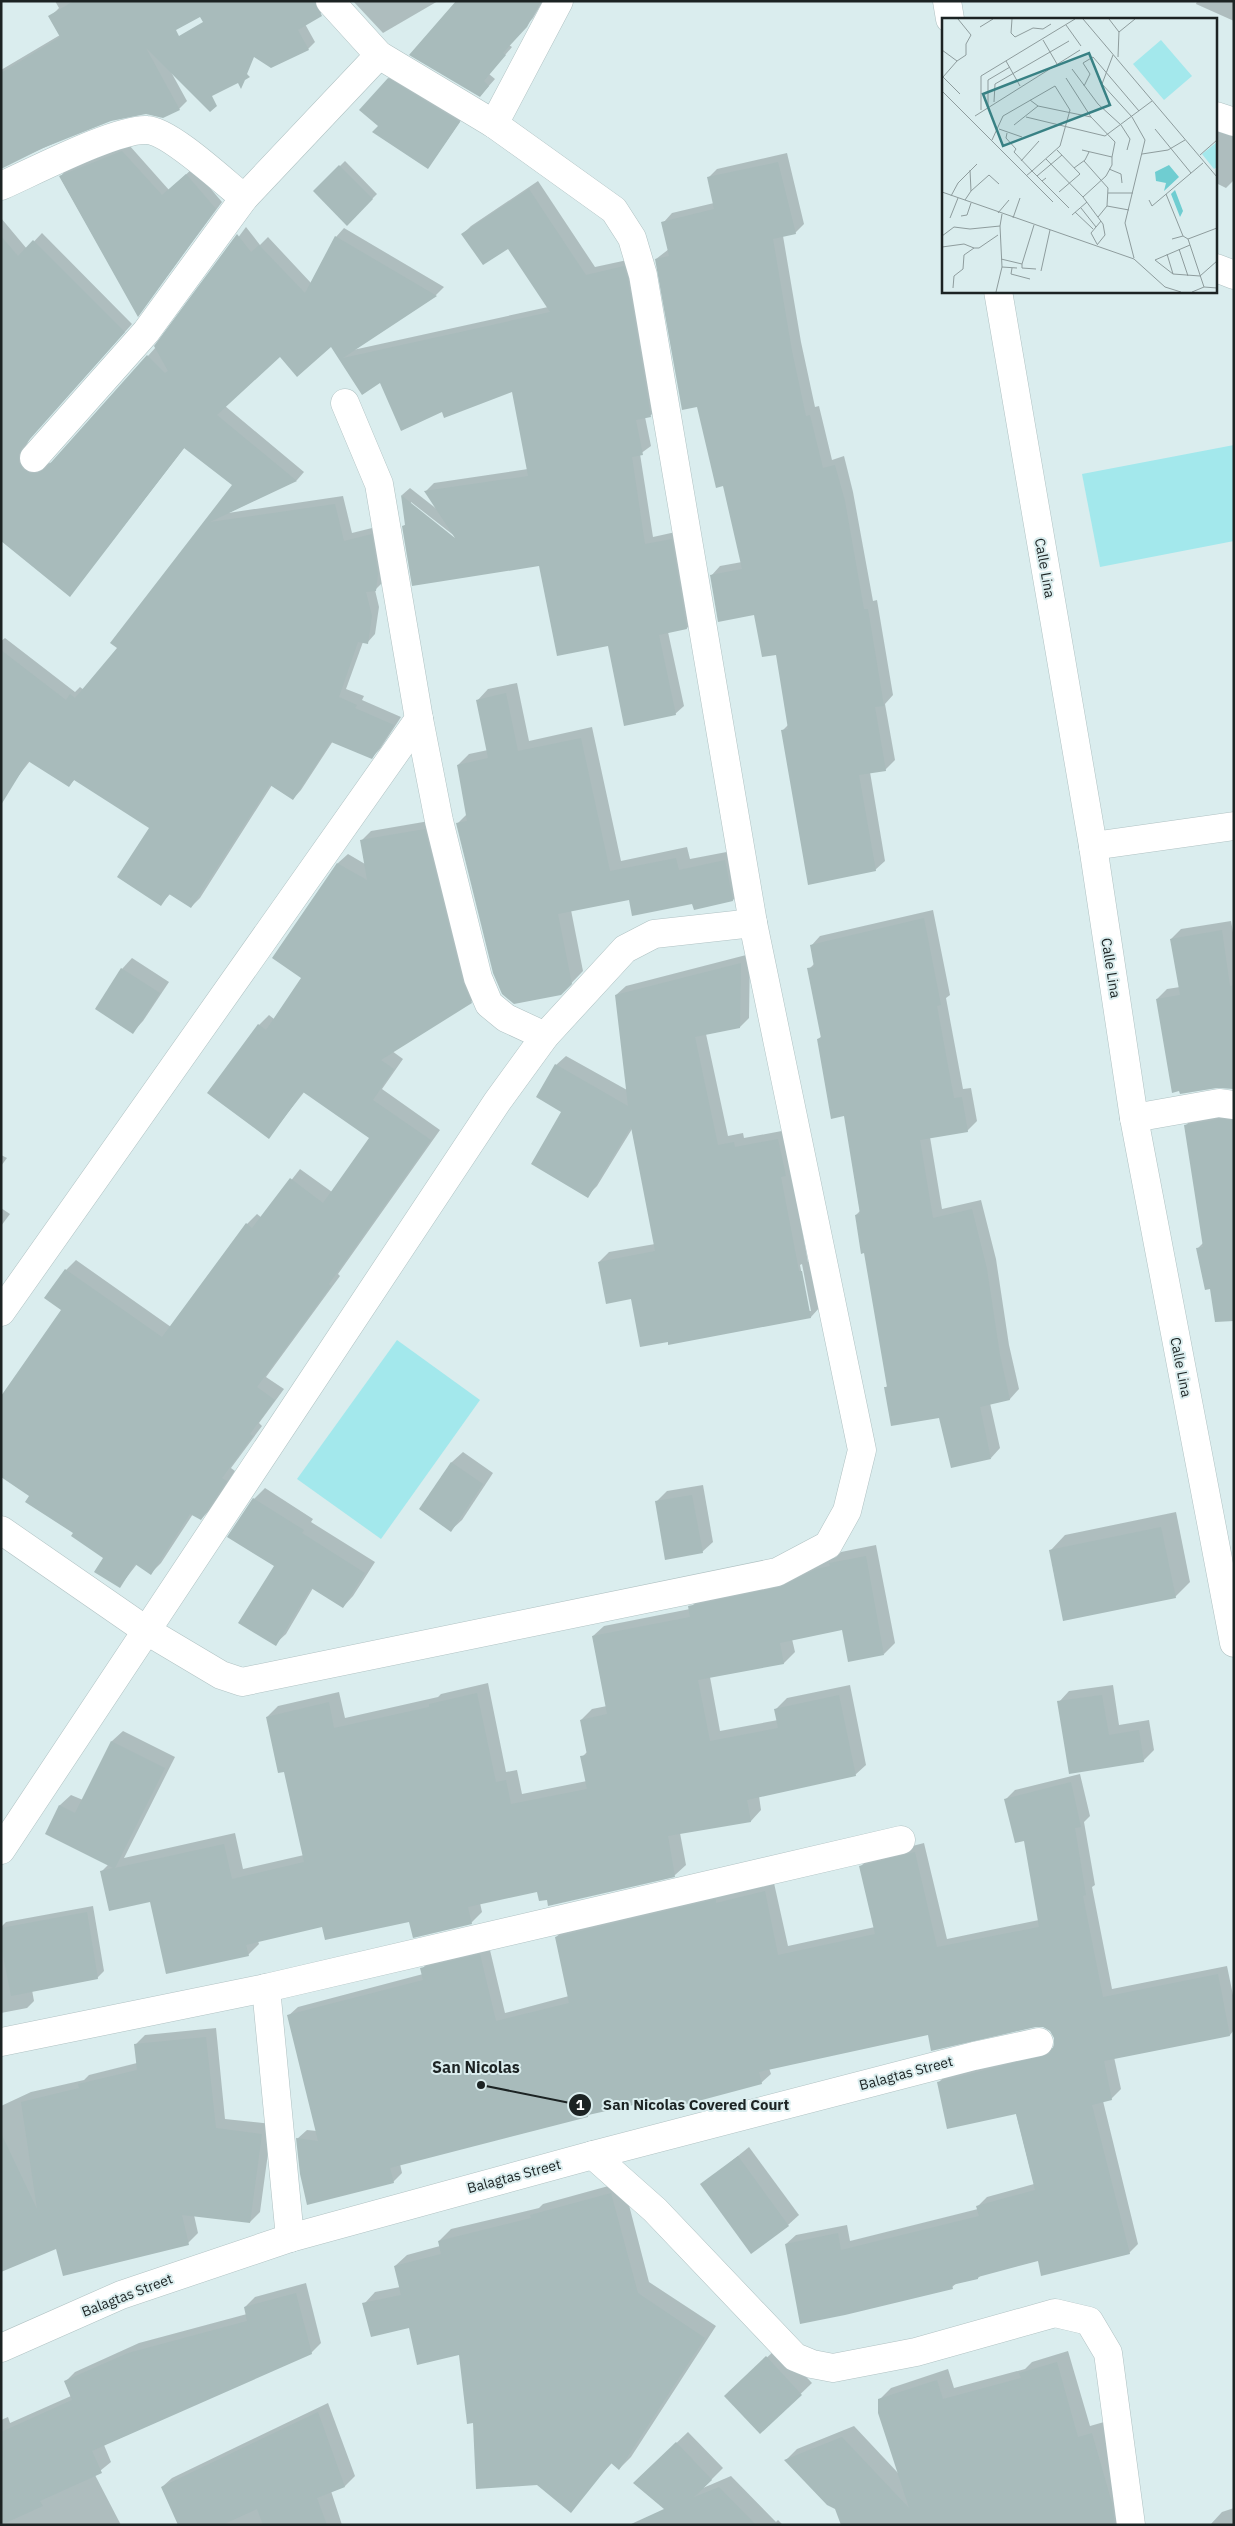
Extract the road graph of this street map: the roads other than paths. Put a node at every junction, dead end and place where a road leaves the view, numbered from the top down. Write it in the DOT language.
graph roads {
  1 [pos="330,1"];
  2 [pos="559,1"];
  3 [pos="379,55"];
  4 [pos="1218,117"];
  5 [pos="1234,122"];
  6 [pos="494,124"];
  7 [pos="1,186"];
  8 [pos="244,198"];
  9 [pos="1218,269"];
  10 [pos="1234,275"];
  11 [pos="998,292"];
  12 [pos="345,403"];
  13 [pos="34,458"];
  14 [pos="419,719"];
  15 [pos="1234,826"];
  16 [pos="1093,846"];
  17 [pos="753,923"];
  18 [pos="545,1036"];
  19 [pos="1234,1105"];
  20 [pos="1134,1118"];
  21 [pos="1,1312"];
  22 [pos="1,1530"];
  23 [pos="146,1631"];
  24 [pos="1234,1643"];
  25 [pos="901,1840"];
  26 [pos="1,1850"];
  27 [pos="266,1988"];
  28 [pos="1,2042"];
  29 [pos="1039,2042"];
  30 [pos="593,2155"];
  31 [pos="290,2238"];
  32 [pos="1,2348"];
  33 [pos="1131,2525"];
  1 -- 3 [label="street"];
  2 -- 6 [label="street"];
  3 -- 6 [label="street"];
  3 -- 8 [label="street"];
  4 -- 5 [label="street"];
  6 -- 17 [label="street"];
  7 -- 8 [label="street"];
  8 -- 13 [label="street"];
  9 -- 10 [label="street"];
  11 -- 16 [label="street, Calle Lina"];
  12 -- 14 [label="street"];
  14 -- 18 [label="street"];
  14 -- 21 [label="street"];
  15 -- 16 [label="street"];
  16 -- 20 [label="street, Calle Lina"];
  17 -- 18 [label="street"];
  17 -- 23 [label="street"];
  18 -- 23 [label="street"];
  19 -- 20 [label="street"];
  20 -- 24 [label="street, Calle Lina"];
  22 -- 23 [label="street"];
  23 -- 26 [label="street"];
  25 -- 27 [label="street"];
  27 -- 28 [label="street"];
  27 -- 31 [label="street"];
  29 -- 30 [label="street, Balagtas Street"];
  30 -- 31 [label="street, Balagtas Street"];
  30 -- 33 [label="street"];
  31 -- 32 [label="street, Balagtas Street"];
}
